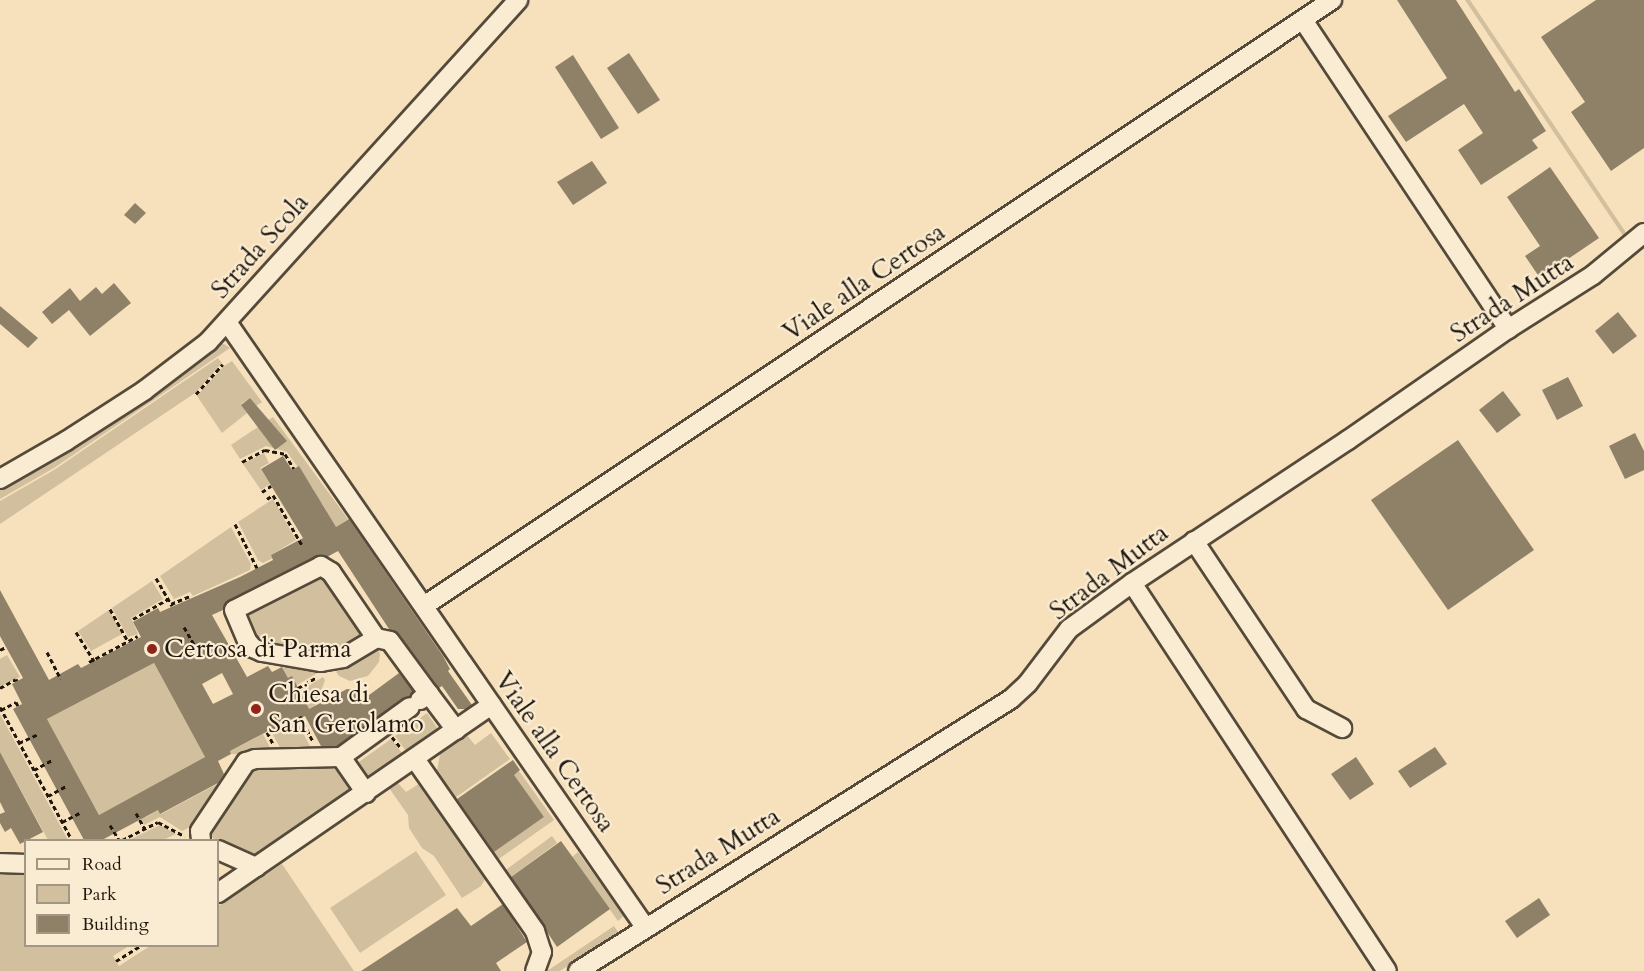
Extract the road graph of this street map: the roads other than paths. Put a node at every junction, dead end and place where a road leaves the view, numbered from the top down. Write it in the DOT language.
graph roads {
  1 [pos="518,0"];
  2 [pos="1332,0"];
  3 [pos="1303,20"];
  4 [pos="1644,233"];
  5 [pos="227,322"];
  6 [pos="1508,329"];
  7 [pos="0,479"];
  8 [pos="1194,541"];
  9 [pos="1132,583"];
  10 [pos="424,606"];
  11 [pos="376,639"];
  12 [pos="420,700"];
  13 [pos="492,705"];
  14 [pos="1342,728"];
  15 [pos="456,730"];
  16 [pos="341,757"];
  17 [pos="413,760"];
  18 [pos="366,793"];
  19 [pos="196,839"];
  20 [pos="219,850"];
  21 [pos="0,862"];
  22 [pos="24,864"];
  23 [pos="256,867"];
  24 [pos="219,892"];
  25 [pos="645,927"];
  26 [pos="535,971"];
  27 [pos="578,971"];
  28 [pos="1387,971"];
  1 -- 5 [label="street, Strada Scola"];
  2 -- 3 [label="street, Viale alla Certosa"];
  3 -- 6 [label="street"];
  3 -- 10 [label="street, Viale alla Certosa"];
  4 -- 6 [label="street, Strada Mutta"];
  5 -- 7 [label="street, Strada Scola"];
  5 -- 10 [label="street, Viale alla Certosa"];
  6 -- 8 [label="street, Strada Mutta"];
  8 -- 9 [label="street, Strada Mutta"];
  8 -- 14 [label="street"];
  9 -- 25 [label="street, Strada Mutta"];
  9 -- 28 [label="street"];
  10 -- 13 [label="street, Viale alla Certosa"];
  11 -- 11 [label="street"];
  11 -- 12 [label="street"];
  12 -- 15 [label="street"];
  12 -- 16 [label="street"];
  13 -- 15 [label="street"];
  13 -- 25 [label="street, Viale alla Certosa"];
  15 -- 17 [label="street"];
  16 -- 18 [label="street"];
  16 -- 19 [label="street"];
  17 -- 18 [label="street"];
  17 -- 26 [label="street"];
  18 -- 23 [label="street"];
  20 -- 23 [label="street"];
  21 -- 22 [label="street"];
  23 -- 24 [label="street"];
  25 -- 27 [label="street, Strada Mutta"];
}
